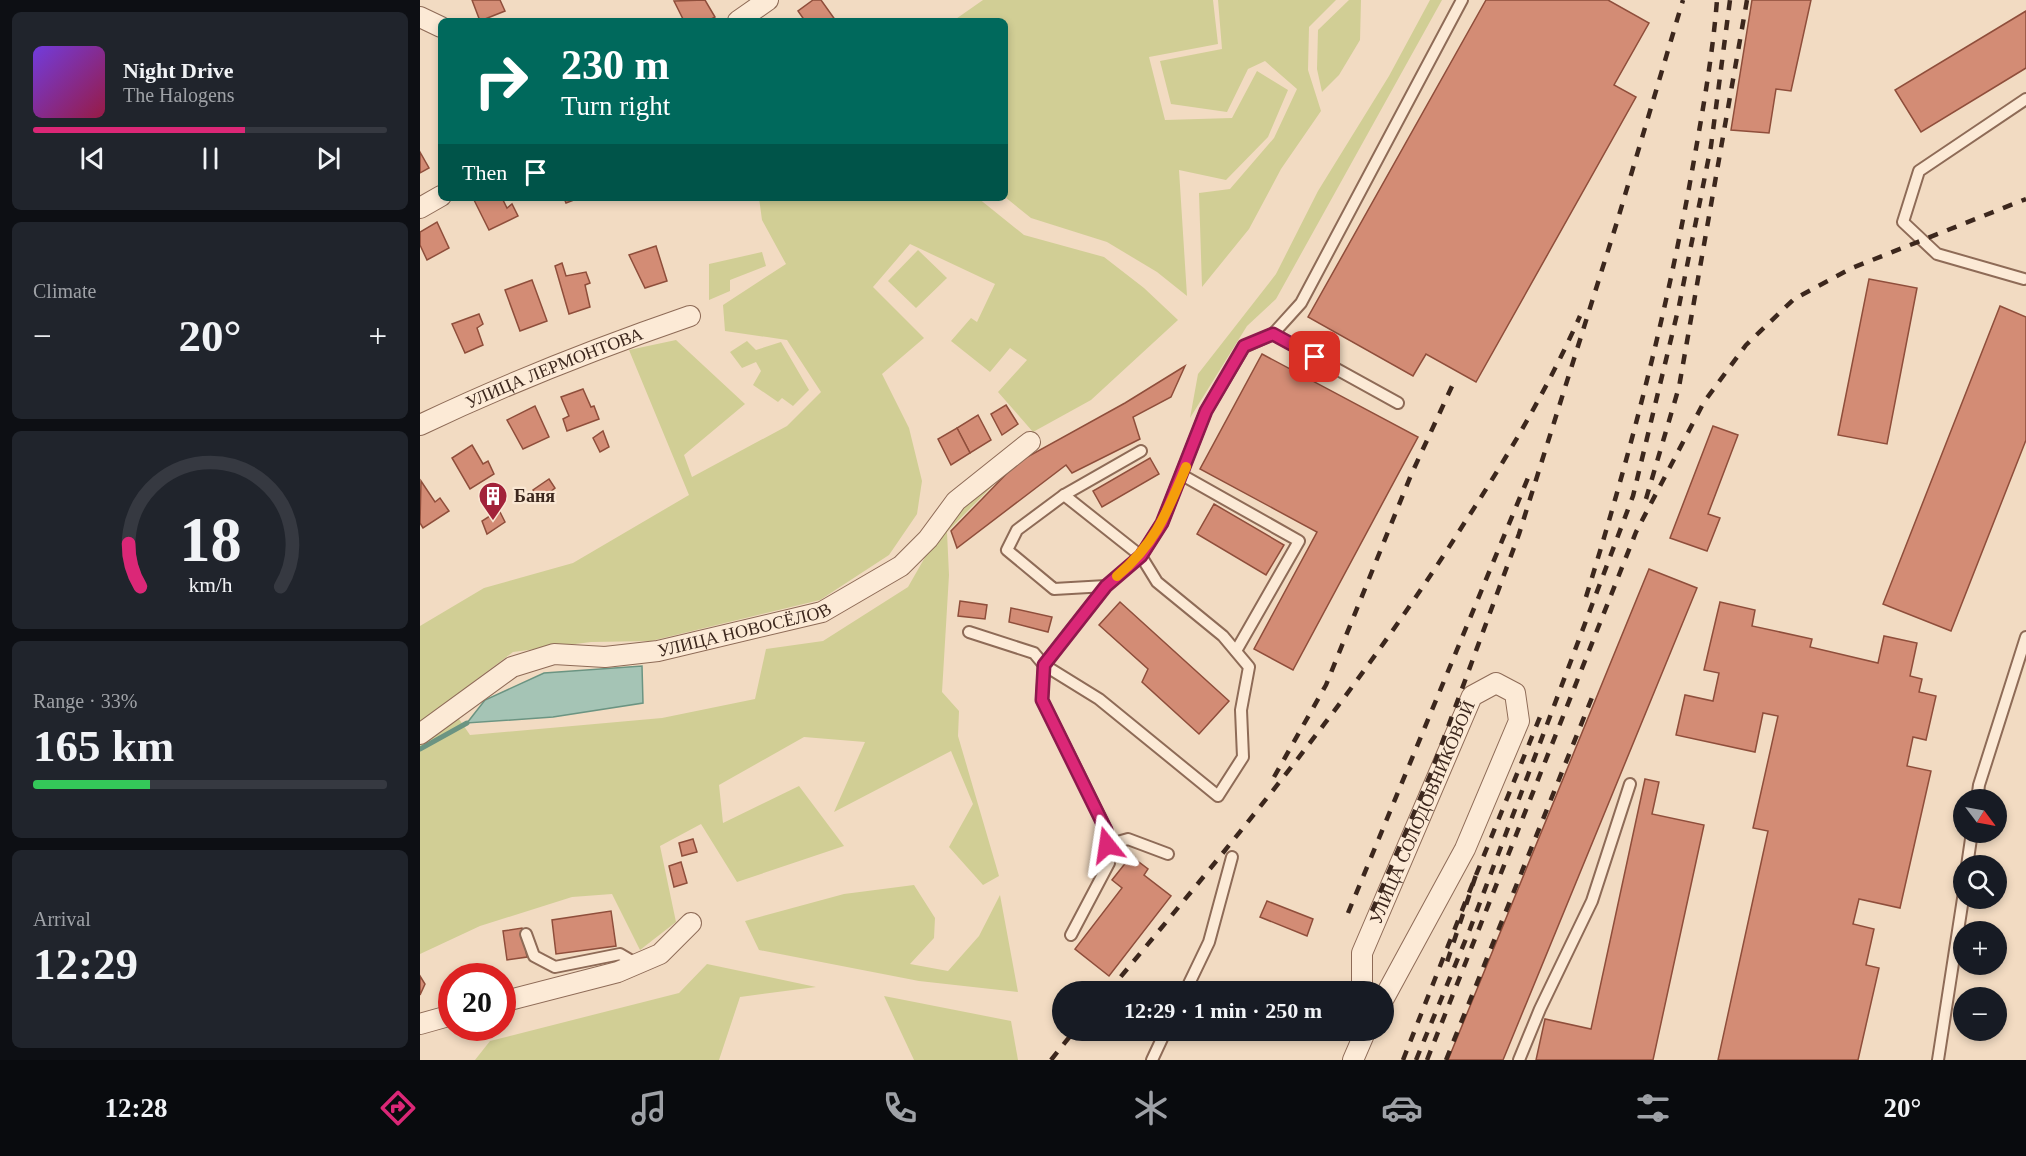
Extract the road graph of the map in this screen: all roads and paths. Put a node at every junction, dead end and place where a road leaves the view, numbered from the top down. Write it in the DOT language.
graph roads {
  1 [pos="768,0"];
  2 [pos="1462,0"];
  3 [pos="420,16"];
  4 [pos="742,18"];
  5 [pos="438,25"];
  6 [pos="2026,99"];
  7 [pos="438,198"];
  8 [pos="420,208"];
  9 [pos="2024,279"];
  10 [pos="690,316"];
  11 [pos="1273,334"];
  12 [pos="1398,403"];
  13 [pos="420,425"];
  14 [pos="1030,442"];
  15 [pos="1142,451"];
  16 [pos="1182,475"];
  17 [pos="1064,495"];
  18 [pos="1141,556"];
  19 [pos="1106,586"];
  20 [pos="969,632"];
  21 [pos="2026,637"];
  22 [pos="1236,651"];
  23 [pos="1044,665"];
  24 [pos="420,734"];
  25 [pos="1630,784"];
  26 [pos="1978,789"];
  27 [pos="1107,845"];
  28 [pos="1168,854"];
  29 [pos="1232,857"];
  30 [pos="1961,909"];
  31 [pos="691,923"];
  32 [pos="526,934"];
  33 [pos="1071,935"];
  34 [pos="637,964"];
  35 [pos="1190,981"];
  36 [pos="1362,981"];
  37 [pos="1393,981"];
  38 [pos="516,998"];
  39 [pos="438,1020"];
  40 [pos="420,1024"];
  41 [pos="1161,1041"];
  42 [pos="1360,1041"];
  43 [pos="1152,1060"];
  44 [pos="1353,1060"];
  45 [pos="1519,1060"];
  46 [pos="1938,1060"];
  1 -- 4 [label="street"];
  2 -- 11 [label="lane"];
  3 -- 5 [label="street"];
  6 -- 9 [label="lane"];
  7 -- 8 [label="street"];
  10 -- 13 [label="street, УЛИЦА ЛЕРМОНТОВА"];
  11 -- 12 [label="lane"];
  11 -- 16 [label="lane"];
  14 -- 24 [label="street, УЛИЦА НОВОСЁЛОВ"];
  15 -- 17 [label="lane"];
  16 -- 18 [label="lane"];
  16 -- 22 [label="lane"];
  17 -- 18 [label="lane"];
  17 -- 19 [label="lane"];
  18 -- 19 [label="lane"];
  18 -- 22 [label="lane"];
  19 -- 23 [label="lane"];
  20 -- 23 [label="lane"];
  21 -- 26 [label="lane"];
  22 -- 23 [label="lane"];
  23 -- 27 [label="lane"];
  25 -- 45 [label="lane"];
  27 -- 28 [label="lane"];
  27 -- 33 [label="lane"];
  29 -- 35 [label="lane"];
  30 -- 46 [label="lane"];
  31 -- 34 [label="street"];
  32 -- 34 [label="lane"];
  34 -- 38 [label="street"];
  36 -- 37 [label="street, УЛИЦА СОЛОДОВНИКОВОЙ"];
  39 -- 40 [label="street"];
  41 -- 43 [label="lane"];
  42 -- 44 [label="street"];
}
